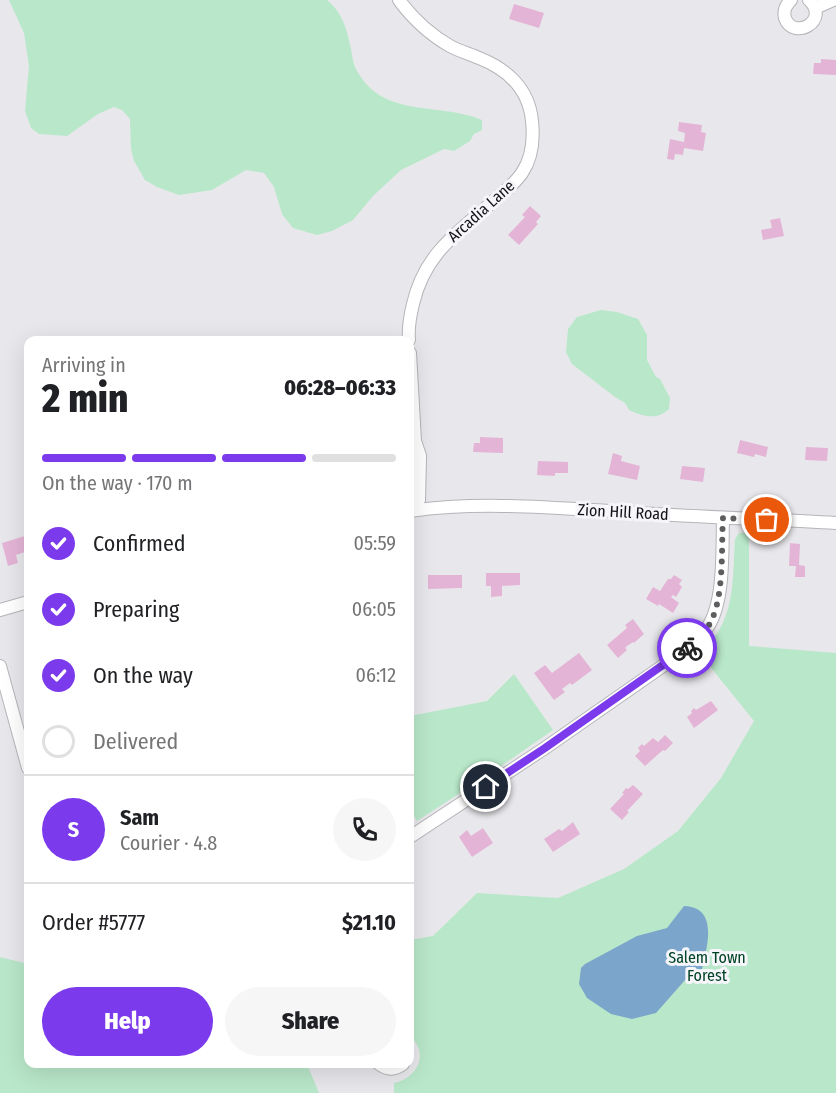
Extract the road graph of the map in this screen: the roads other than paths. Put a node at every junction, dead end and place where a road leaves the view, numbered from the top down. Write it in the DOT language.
graph roads {
  1 [pos="399,0"];
  2 [pos="791,0"];
  3 [pos="833,0"];
  4 [pos="812,4"];
  5 [pos="409,336"];
  6 [pos="414,448"];
  7 [pos="414,505"];
  8 [pos="414,508"];
  9 [pos="723,518"];
  10 [pos="836,523"];
  11 [pos="24,603"];
  12 [pos="0,610"];
  13 [pos="0,666"];
  14 [pos="24,753"];
  15 [pos="414,834"];
  1 -- 5 [label="street, Arcadia Lane"];
  2 -- 4 [label="street"];
  3 -- 4 [label="street"];
  6 -- 7 [label="street"];
  8 -- 9 [label="street, Zion Hill Road"];
  9 -- 10 [label="street, Zion Hill Road"];
  9 -- 15 [label="street"];
  11 -- 12 [label="street"];
  13 -- 14 [label="street"];
}
